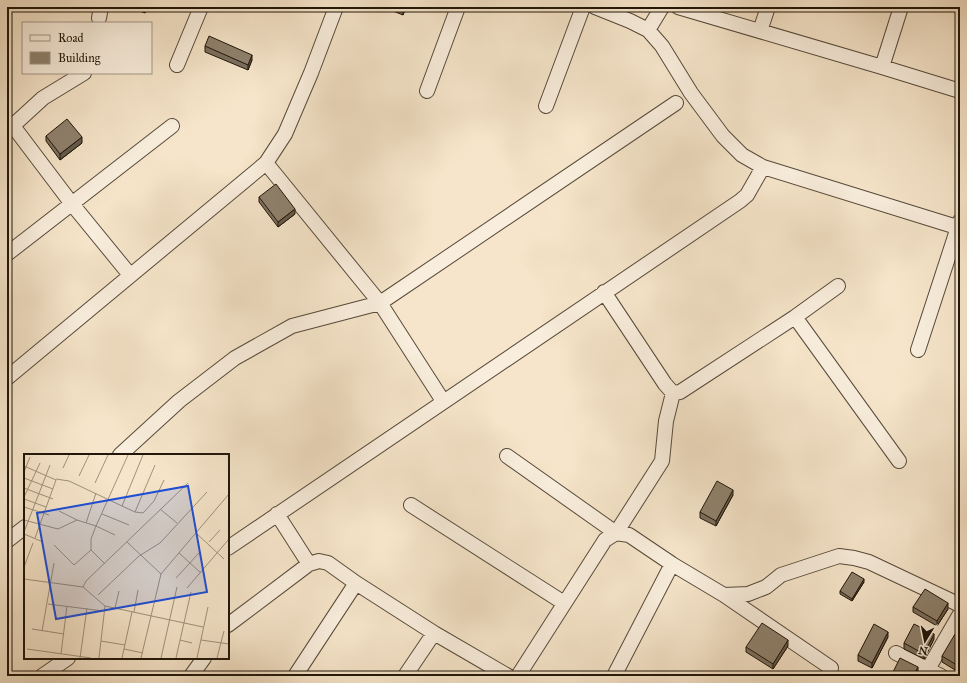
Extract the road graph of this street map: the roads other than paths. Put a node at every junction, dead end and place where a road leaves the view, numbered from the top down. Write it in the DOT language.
graph roads {
  1 [pos="201,7"];
  2 [pos="336,7"];
  3 [pos="458,7"];
  4 [pos="583,7"];
  5 [pos="596,7"];
  6 [pos="662,7"];
  7 [pos="678,7"];
  8 [pos="768,7"];
  9 [pos="901,7"];
  10 [pos="648,30"];
  11 [pos="760,31"];
  12 [pos="177,65"];
  13 [pos="882,67"];
  14 [pos="82,74"];
  15 [pos="427,92"];
  16 [pos="960,92"];
  17 [pos="676,102"];
  18 [pos="546,106"];
  19 [pos="172,126"];
  20 [pos="10,128"];
  21 [pos="266,163"];
  22 [pos="763,167"];
  23 [pos="72,204"];
  24 [pos="959,225"];
  25 [pos="7,254"];
  26 [pos="130,275"];
  27 [pos="838,286"];
  28 [pos="604,292"];
  29 [pos="380,303"];
  30 [pos="795,318"];
  31 [pos="918,350"];
  32 [pos="7,378"];
  33 [pos="674,393"];
  34 [pos="443,401"];
  35 [pos="121,454"];
  36 [pos="507,456"];
  37 [pos="899,461"];
  38 [pos="410,505"];
  39 [pos="277,514"];
  40 [pos="24,528"];
  41 [pos="616,533"];
  42 [pos="7,541"];
  43 [pos="229,547"];
  44 [pos="309,564"];
  45 [pos="672,564"];
  46 [pos="356,583"];
  47 [pos="724,595"];
  48 [pos="564,603"];
  49 [pos="960,605"];
  50 [pos="960,614"];
  51 [pos="229,624"];
  52 [pos="434,633"];
  53 [pos="896,653"];
  54 [pos="67,659"];
  55 [pos="203,659"];
  56 [pos="831,668"];
  57 [pos="926,673"];
  58 [pos="42,676"];
  59 [pos="191,676"];
  60 [pos="295,676"];
  61 [pos="404,676"];
  62 [pos="508,676"];
  63 [pos="518,676"];
  64 [pos="614,676"];
  65 [pos="941,676"];
  1 -- 12 [label="street"];
  2 -- 21 [label="street"];
  3 -- 15 [label="street"];
  4 -- 18 [label="street"];
  5 -- 10 [label="street"];
  6 -- 10 [label="street"];
  7 -- 11 [label="street"];
  8 -- 11 [label="street"];
  9 -- 13 [label="street"];
  10 -- 22 [label="street"];
  11 -- 13 [label="street"];
  13 -- 16 [label="street"];
  14 -- 20 [label="street"];
  17 -- 29 [label="street"];
  19 -- 23 [label="street"];
  20 -- 23 [label="street"];
  21 -- 26 [label="street"];
  21 -- 29 [label="street"];
  22 -- 24 [label="street"];
  22 -- 28 [label="street"];
  23 -- 25 [label="street"];
  23 -- 26 [label="street"];
  24 -- 31 [label="street"];
  26 -- 32 [label="street"];
  27 -- 30 [label="street"];
  28 -- 33 [label="street"];
  28 -- 34 [label="street"];
  29 -- 34 [label="street"];
  29 -- 35 [label="street"];
  30 -- 33 [label="street"];
  30 -- 37 [label="street"];
  33 -- 41 [label="street"];
  34 -- 39 [label="street"];
  36 -- 41 [label="street"];
  38 -- 48 [label="street"];
  39 -- 43 [label="street"];
  39 -- 44 [label="street"];
  40 -- 42 [label="street"];
  41 -- 45 [label="street"];
  41 -- 48 [label="street"];
  44 -- 46 [label="street"];
  44 -- 51 [label="street"];
  45 -- 47 [label="street"];
  45 -- 64 [label="street"];
  46 -- 52 [label="street"];
  46 -- 60 [label="street"];
  47 -- 49 [label="street"];
  47 -- 56 [label="street"];
  48 -- 63 [label="street"];
  50 -- 57 [label="street"];
  52 -- 61 [label="street"];
  52 -- 62 [label="street"];
  53 -- 57 [label="street"];
  54 -- 58 [label="street"];
  55 -- 59 [label="street"];
  57 -- 65 [label="street"];
}
